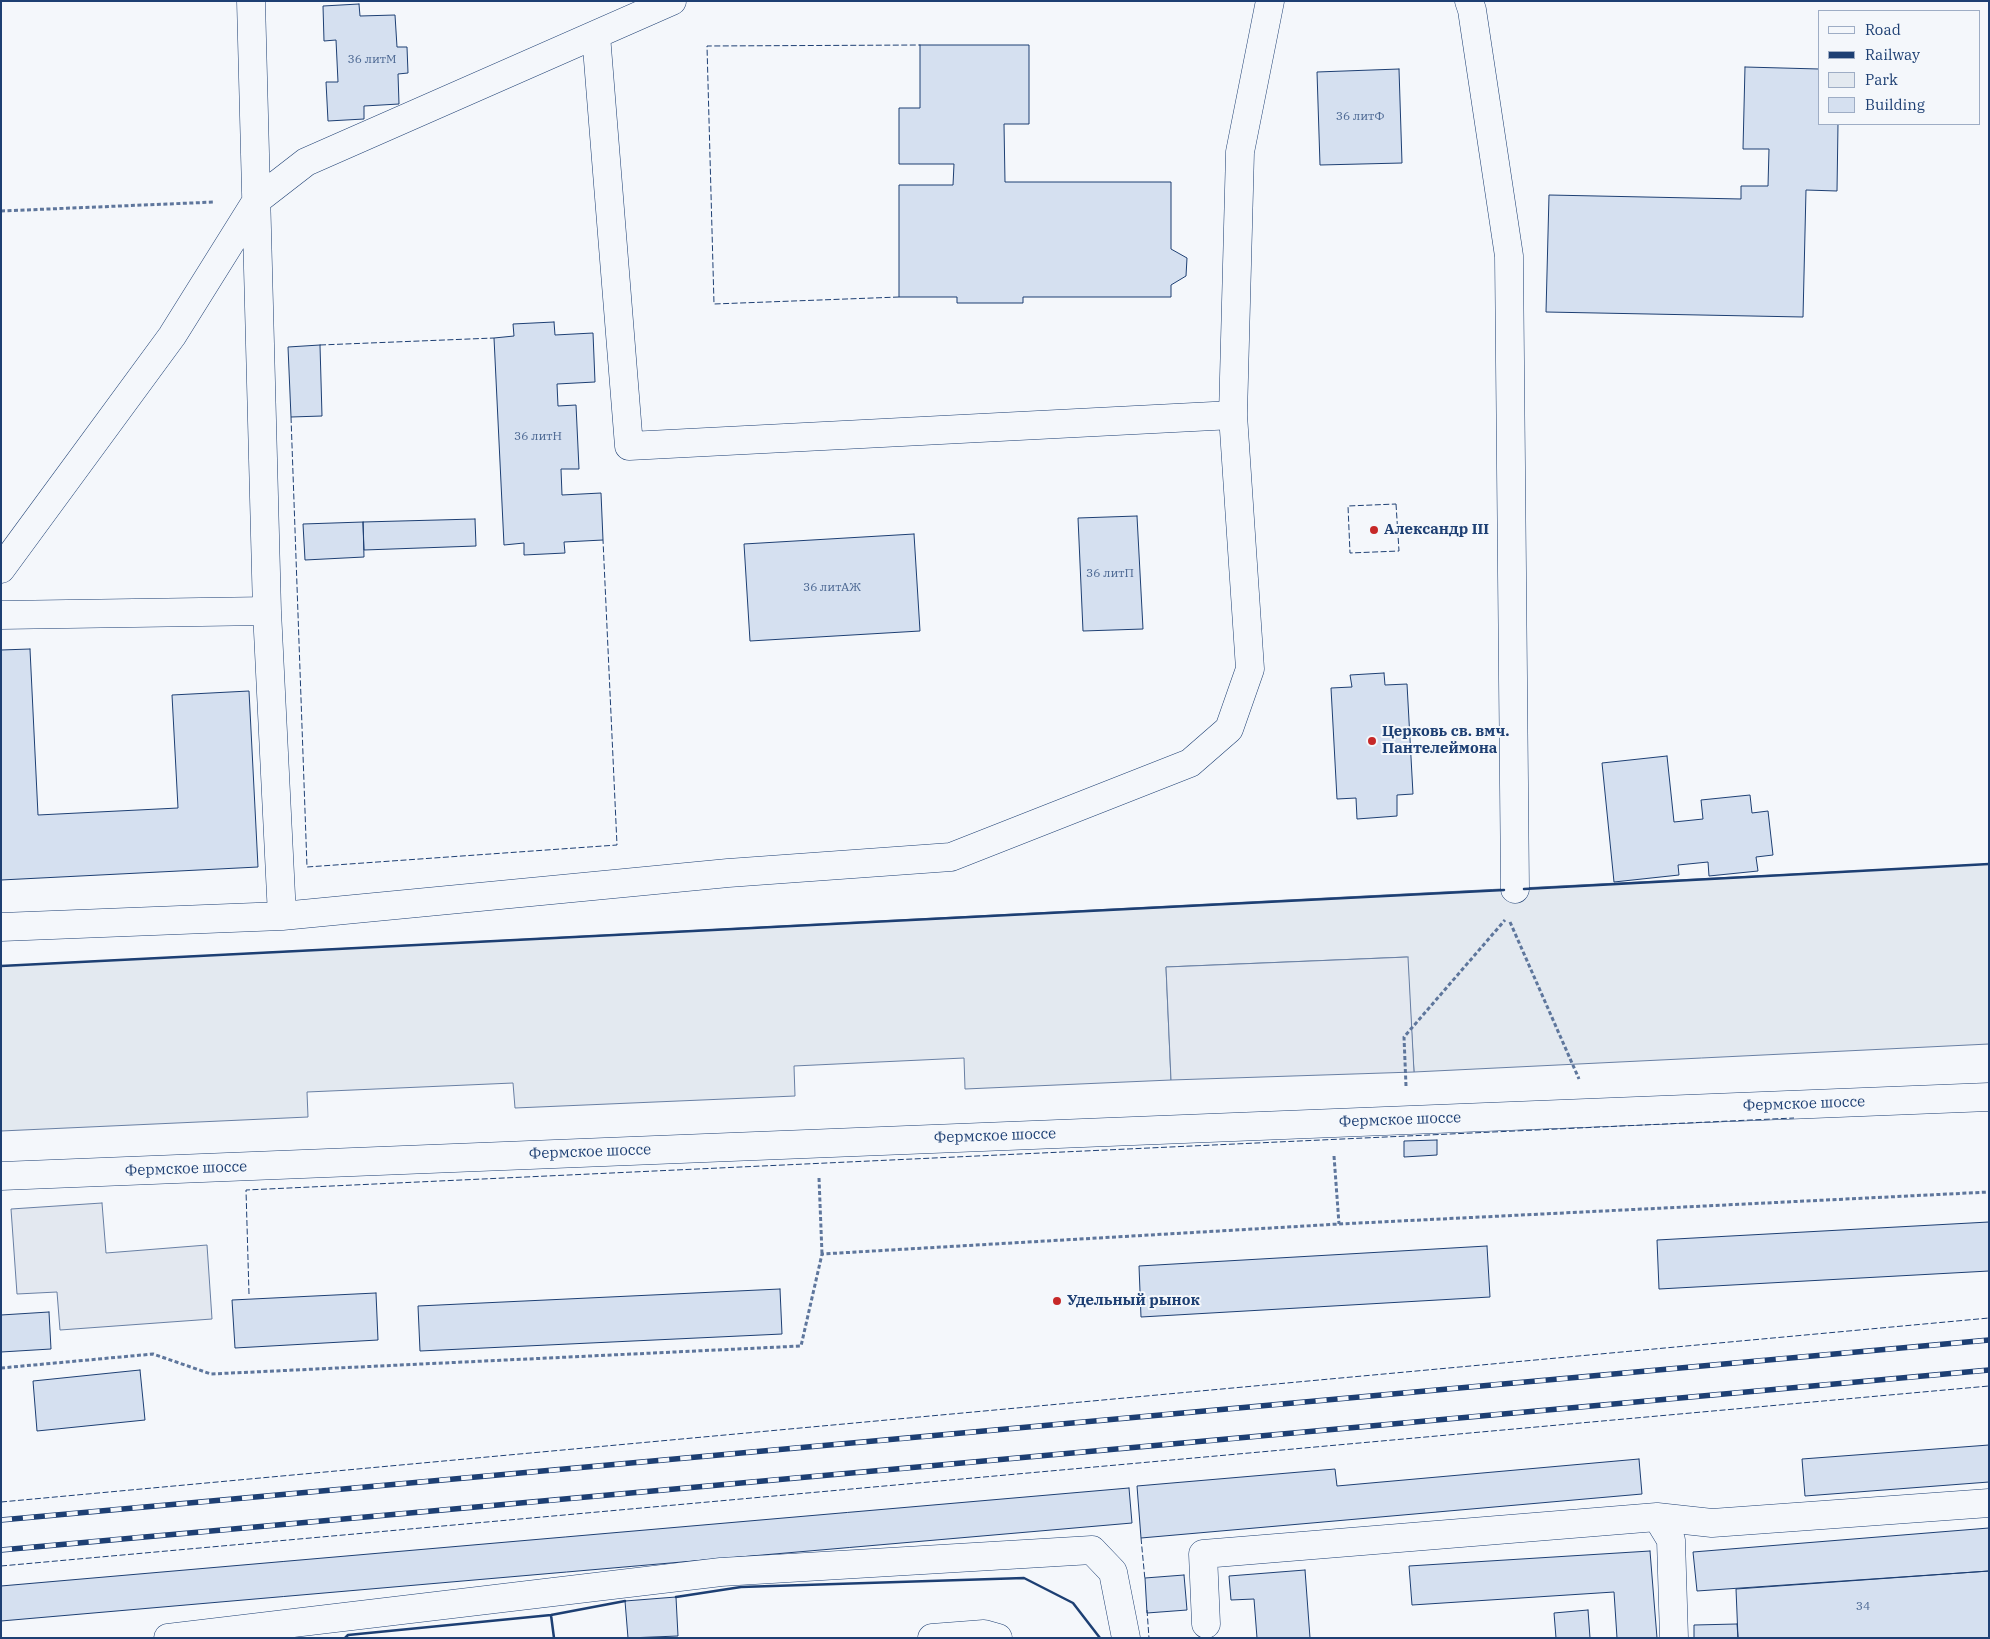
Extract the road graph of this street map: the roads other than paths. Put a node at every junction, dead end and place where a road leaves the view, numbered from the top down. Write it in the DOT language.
graph roads {
  1 [pos="251,1"];
  2 [pos="672,1"];
  3 [pos="1270,1"];
  4 [pos="1469,1"];
  5 [pos="596,35"];
  6 [pos="257,200"];
  7 [pos="1233,415"];
  8 [pos="1,569"];
  9 [pos="267,611"];
  10 [pos="1,615"];
  11 [pos="1515,889"];
  12 [pos="282,916"];
  13 [pos="1,927"];
  14 [pos="1989,1097"];
  15 [pos="1,1176"];
  16 [pos="1989,1503"];
  17 [pos="1658,1517"];
  18 [pos="1206,1624"];
  19 [pos="168,1638"];
  20 [pos="932,1638"];
  21 [pos="998,1638"];
  22 [pos="1126,1638"];
  23 [pos="1674,1638"];
  1 -- 6 [label="street"];
  2 -- 5 [label="street"];
  3 -- 7 [label="street"];
  4 -- 11 [label="street"];
  5 -- 6 [label="street"];
  5 -- 7 [label="street"];
  6 -- 8 [label="street"];
  6 -- 9 [label="street"];
  7 -- 12 [label="street"];
  9 -- 10 [label="street"];
  9 -- 12 [label="street"];
  12 -- 13 [label="street"];
  14 -- 15 [label="street, Фермское шоссе"];
  16 -- 17 [label="street"];
  17 -- 18 [label="street"];
  17 -- 23 [label="street"];
  19 -- 22 [label="street"];
  20 -- 21 [label="street"];
}
